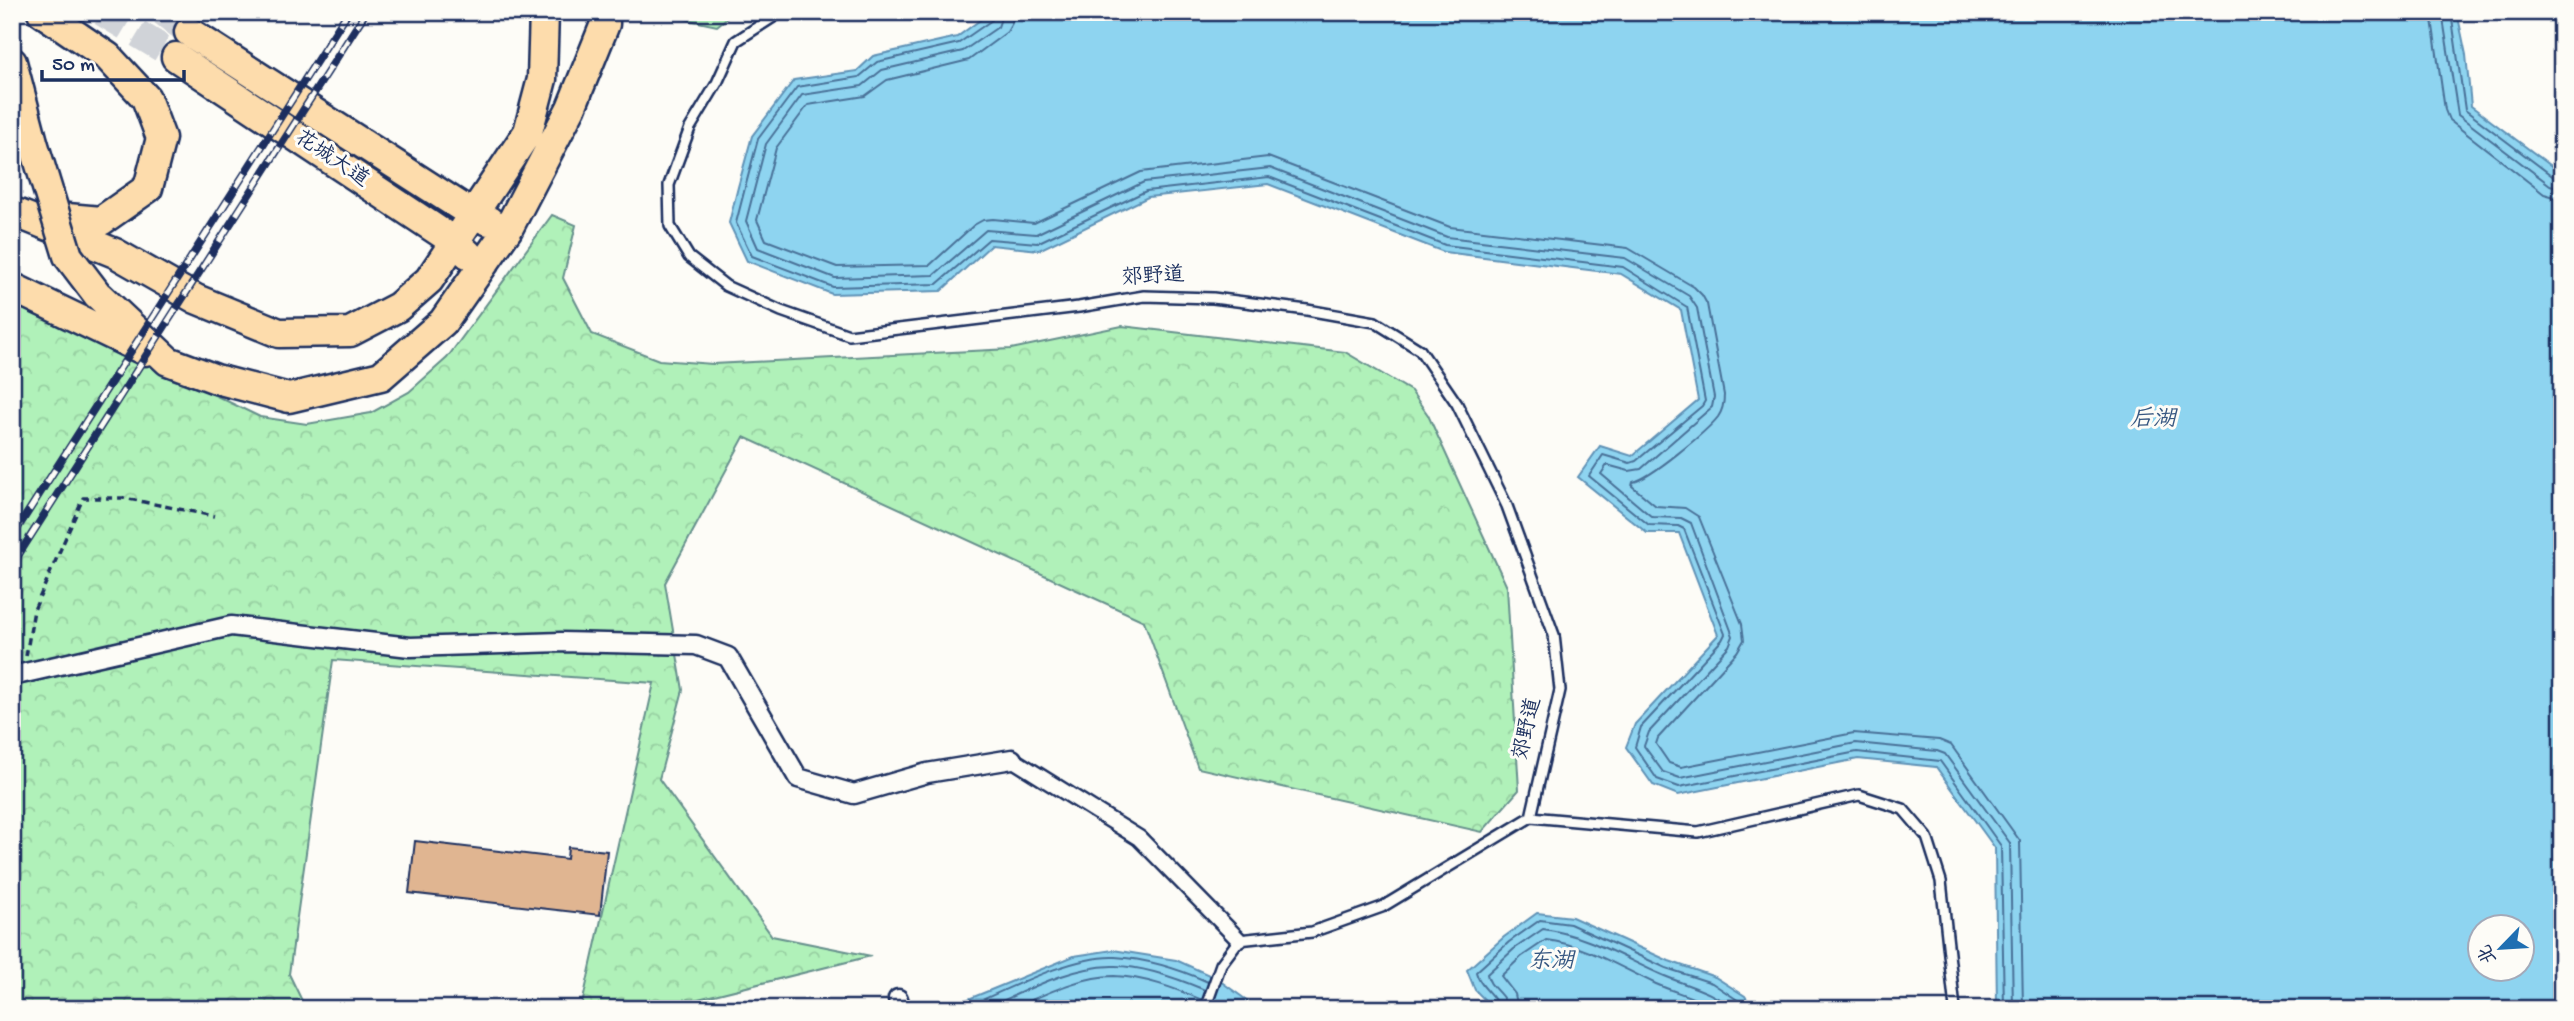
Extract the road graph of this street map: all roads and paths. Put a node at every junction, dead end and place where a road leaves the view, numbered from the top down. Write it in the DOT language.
graph roads {
  1 [pos="42,12"];
  2 [pos="544,12"];
  3 [pos="605,12"];
  4 [pos="781,12"];
  5 [pos="189,32"];
  6 [pos="176,57"];
  7 [pos="12,62"];
  8 [pos="16,212"];
  9 [pos="472,214"];
  10 [pos="508,229"];
  11 [pos="455,242"];
  12 [pos="483,267"];
  13 [pos="12,287"];
  14 [pos="168,361"];
  15 [pos="214,516"];
  16 [pos="16,668"];
  17 [pos="1012,759"];
  18 [pos="1531,817"];
  19 [pos="1240,940"];
  20 [pos="1205,1009"];
  21 [pos="1955,1009"];
  1 -- 8 [label="main road"];
  2 -- 9 [label="main road"];
  3 -- 10 [label="main road"];
  4 -- 18 [label="lane, 郊野道"];
  5 -- 9 [label="main road"];
  6 -- 11 [label="main road, 花城大道"];
  7 -- 14 [label="main road, bridge"];
  8 -- 11 [label="main road"];
  9 -- 10 [label="main road"];
  9 -- 11 [label="main road"];
  10 -- 12 [label="main road"];
  11 -- 12 [label="main road, 花城大道"];
  12 -- 14 [label="main road"];
  13 -- 14 [label="main road"];
  15 -- 16 [label="path"];
  16 -- 17 [label="street"];
  17 -- 19 [label="street"];
  18 -- 19 [label="lane"];
  18 -- 21 [label="lane"];
  19 -- 20 [label="lane"];
}
